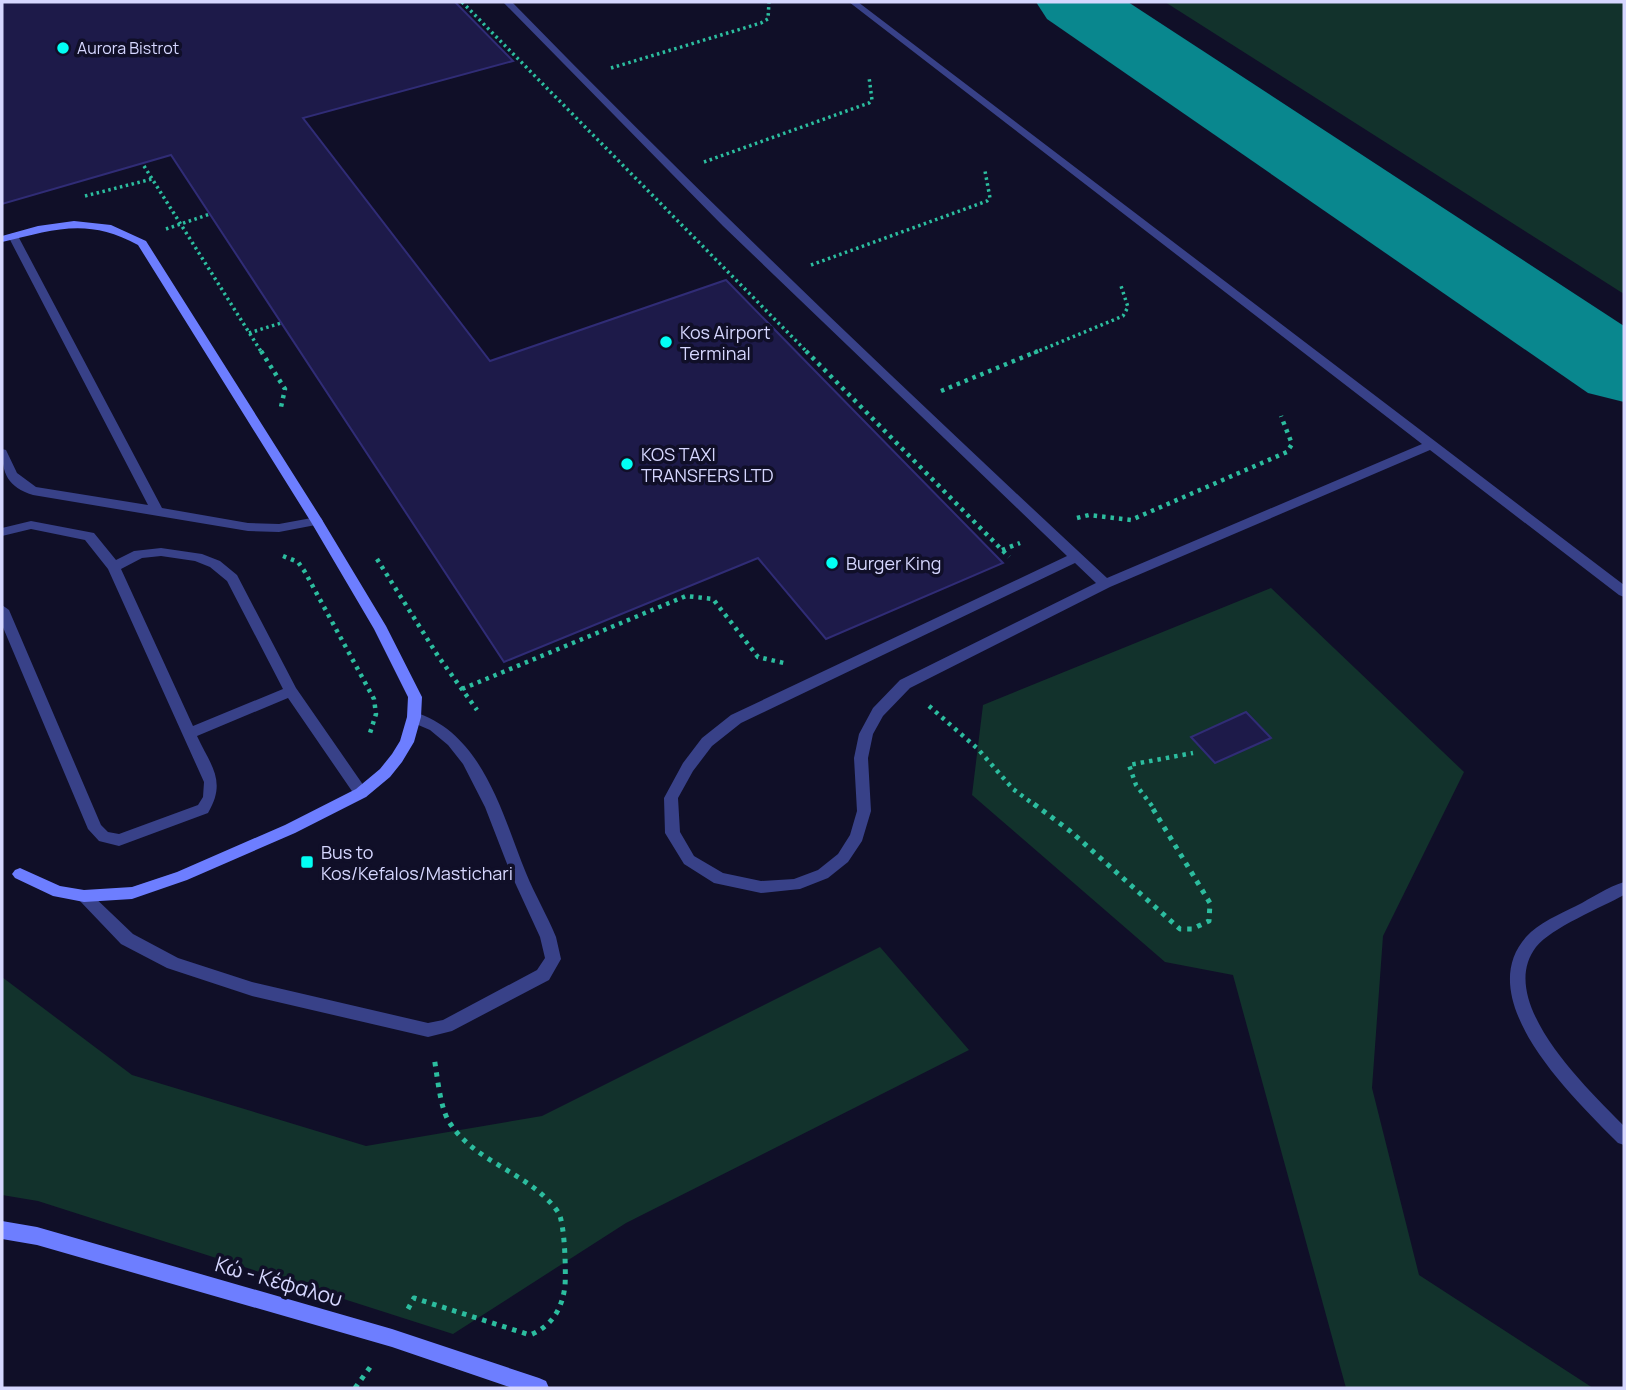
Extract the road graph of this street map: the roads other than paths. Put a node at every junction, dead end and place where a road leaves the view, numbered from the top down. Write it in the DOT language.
graph roads {
  1 [pos="507,2"];
  2 [pos="853,2"];
  3 [pos="7,238"];
  4 [pos="1433,444"];
  5 [pos="2,453"];
  6 [pos="157,511"];
  7 [pos="317,522"];
  8 [pos="2,532"];
  9 [pos="1076,557"];
  10 [pos="114,566"];
  11 [pos="1105,584"];
  12 [pos="1624,592"];
  13 [pos="2,610"];
  14 [pos="291,691"];
  15 [pos="414,717"];
  16 [pos="189,733"];
  17 [pos="361,793"];
  18 [pos="20,874"];
  19 [pos="1624,888"];
  20 [pos="84,896"];
  21 [pos="1624,1137"];
  22 [pos="2,1230"];
  23 [pos="539,1388"];
  1 -- 9 [label="lane"];
  2 -- 4 [label="lane"];
  3 -- 6 [label="lane"];
  3 -- 7 [label="street"];
  4 -- 11 [label="lane"];
  4 -- 12 [label="lane"];
  5 -- 6 [label="lane"];
  6 -- 7 [label="lane"];
  7 -- 15 [label="street"];
  8 -- 10 [label="lane"];
  9 -- 11 [label="lane"];
  9 -- 11 [label="lane"];
  10 -- 14 [label="lane"];
  10 -- 16 [label="lane"];
  13 -- 16 [label="lane"];
  14 -- 16 [label="lane"];
  14 -- 17 [label="lane"];
  15 -- 17 [label="street"];
  15 -- 20 [label="lane"];
  17 -- 20 [label="street"];
  18 -- 20 [label="street"];
  19 -- 21 [label="lane"];
  22 -- 23 [label="street, Κώ - Κέφαλου"];
}
